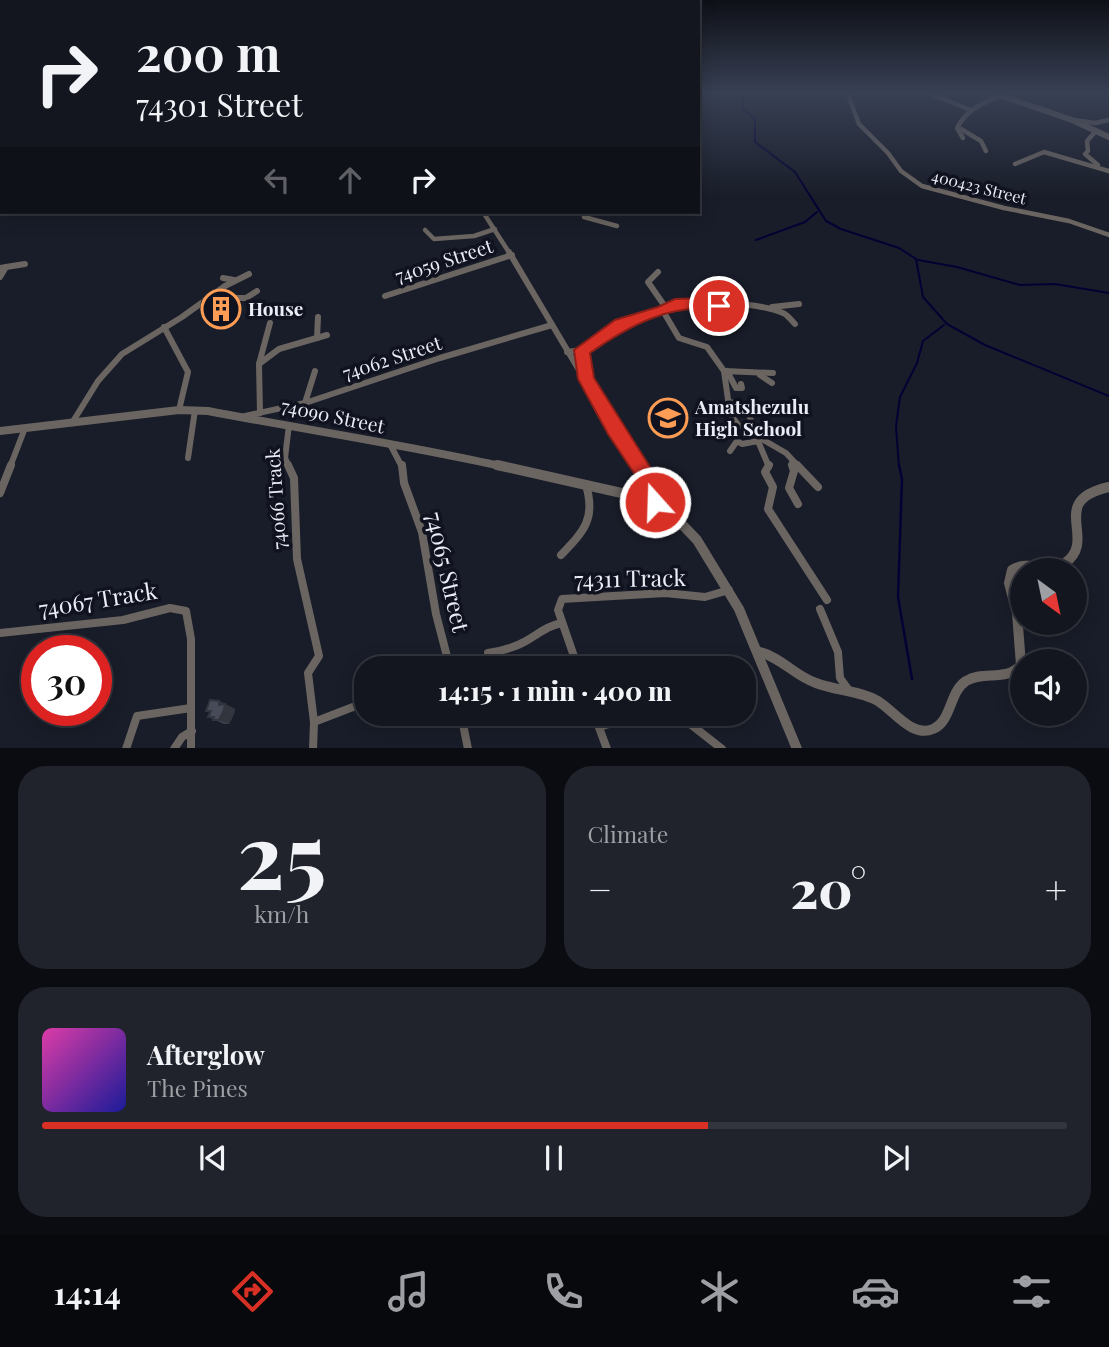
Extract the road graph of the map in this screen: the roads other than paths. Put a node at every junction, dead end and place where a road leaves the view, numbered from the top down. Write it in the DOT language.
graph roads {
  1 [pos="862,127"];
  2 [pos="959,127"];
  3 [pos="960,127"];
  4 [pos="1087,127"];
  5 [pos="1096,131"];
  6 [pos="1109,137"];
  7 [pos="963,138"];
  8 [pos="986,151"];
  9 [pos="1014,164"];
  10 [pos="1102,168"];
  11 [pos="1109,171"];
  12 [pos="484,214"];
  13 [pos="584,217"];
  14 [pos="617,226"];
  15 [pos="495,229"];
  16 [pos="425,230"];
  17 [pos="1109,234"];
  18 [pos="512,255"];
  19 [pos="25,264"];
  20 [pos="3,267"];
  21 [pos="658,272"];
  22 [pos="249,275"];
  23 [pos="0,277"];
  24 [pos="223,278"];
  25 [pos="234,280"];
  26 [pos="256,293"];
  27 [pos="385,296"];
  28 [pos="198,304"];
  29 [pos="799,304"];
  30 [pos="767,308"];
  31 [pos="664,309"];
  32 [pos="318,317"];
  33 [pos="270,323"];
  34 [pos="795,324"];
  35 [pos="552,325"];
  36 [pos="164,327"];
  37 [pos="327,335"];
  38 [pos="317,338"];
  39 [pos="582,350"];
  40 [pos="567,352"];
  41 [pos="258,364"];
  42 [pos="315,371"];
  43 [pos="725,371"];
  44 [pos="773,373"];
  45 [pos="758,374"];
  46 [pos="586,379"];
  47 [pos="772,383"];
  48 [pos="741,384"];
  49 [pos="729,402"];
  50 [pos="304,403"];
  51 [pos="282,409"];
  52 [pos="178,410"];
  53 [pos="195,410"];
  54 [pos="260,413"];
  55 [pos="241,415"];
  56 [pos="272,422"];
  57 [pos="72,423"];
  58 [pos="289,425"];
  59 [pos="739,426"];
  60 [pos="25,428"];
  61 [pos="0,431"];
  62 [pos="759,439"];
  63 [pos="391,446"];
  64 [pos="730,451"];
  65 [pos="188,458"];
  66 [pos="791,458"];
  67 [pos="794,473"];
  68 [pos="807,476"];
  69 [pos="586,484"];
  70 [pos="818,487"];
  71 [pos="1109,487"];
  72 [pos="0,493"];
  73 [pos="655,502"];
  74 [pos="798,503"];
  75 [pos="561,555"];
  76 [pos="729,590"];
  77 [pos="827,600"];
  78 [pos="820,609"];
  79 [pos="562,623"];
  80 [pos="0,633"];
  81 [pos="760,652"];
  82 [pos="488,653"];
  83 [pos="446,656"];
  84 [pos="574,656"];
  85 [pos="848,689"];
  86 [pos="354,707"];
  87 [pos="191,708"];
  88 [pos="314,722"];
  89 [pos="463,726"];
  90 [pos="602,726"];
  91 [pos="693,726"];
  92 [pos="599,727"];
  93 [pos="192,731"];
  94 [pos="126,748"];
  95 [pos="174,748"];
  96 [pos="191,748"];
  97 [pos="313,748"];
  98 [pos="468,748"];
  99 [pos="607,748"];
  100 [pos="722,748"];
  101 [pos="797,748"];
  1 -- 17 [label="street, 400423 Street"];
  2 -- 7 [label="street"];
  3 -- 8 [label="street"];
  4 -- 5 [label="street"];
  5 -- 6 [label="street"];
  5 -- 10 [label="street"];
  9 -- 10 [label="street"];
  10 -- 11 [label="street"];
  12 -- 15 [label="street"];
  13 -- 14 [label="street"];
  15 -- 16 [label="street"];
  15 -- 18 [label="street"];
  18 -- 27 [label="street, 74059 Street"];
  18 -- 35 [label="street"];
  19 -- 20 [label="street"];
  20 -- 23 [label="street"];
  21 -- 31 [label="street"];
  22 -- 25 [label="street"];
  24 -- 25 [label="street"];
  25 -- 28 [label="street"];
  26 -- 28 [label="street"];
  28 -- 36 [label="street"];
  29 -- 30 [label="street"];
  30 -- 31 [label="street"];
  30 -- 34 [label="street"];
  31 -- 39 [label="street"];
  31 -- 43 [label="street"];
  32 -- 38 [label="street"];
  33 -- 41 [label="street"];
  35 -- 40 [label="street"];
  35 -- 50 [label="street, 74062 Street"];
  36 -- 52 [label="street"];
  36 -- 57 [label="street"];
  37 -- 38 [label="street"];
  38 -- 41 [label="street"];
  39 -- 40 [label="street"];
  39 -- 46 [label="street"];
  40 -- 46 [label="street"];
  41 -- 54 [label="street"];
  42 -- 50 [label="street"];
  43 -- 45 [label="street"];
  43 -- 48 [label="street"];
  43 -- 49 [label="street"];
  44 -- 45 [label="street"];
  45 -- 47 [label="street"];
  46 -- 73 [label="street"];
  49 -- 59 [label="street"];
  49 -- 62 [label="street"];
  50 -- 51 [label="street, 74062 Street"];
  51 -- 54 [label="street, 74062 Street"];
  51 -- 56 [label="street"];
  52 -- 53 [label="street, 74090 Street"];
  52 -- 57 [label="street, 74090 Street"];
  53 -- 55 [label="street, 74090 Street"];
  53 -- 65 [label="street"];
  54 -- 55 [label="street, 74062 Street"];
  55 -- 56 [label="street, 74090 Street"];
  56 -- 58 [label="street, 74090 Street"];
  57 -- 60 [label="street, 74090 Street"];
  58 -- 63 [label="street, 74090 Street"];
  58 -- 88 [label="street, 74066 Track"];
  60 -- 61 [label="street, 74090 Street"];
  60 -- 72 [label="street"];
  62 -- 64 [label="street"];
  62 -- 66 [label="street"];
  62 -- 77 [label="street"];
  63 -- 69 [label="street, 74090 Street"];
  63 -- 83 [label="street, 74065 Street"];
  66 -- 67 [label="street"];
  66 -- 68 [label="street"];
  67 -- 68 [label="street"];
  67 -- 74 [label="street"];
  68 -- 70 [label="street"];
  69 -- 73 [label="street, 74090 Street"];
  69 -- 75 [label="street"];
  71 -- 85 [label="street"];
  73 -- 76 [label="street"];
  76 -- 79 [label="street, 74311 Track"];
  76 -- 81 [label="street"];
  78 -- 85 [label="street"];
  79 -- 82 [label="street"];
  79 -- 84 [label="street"];
  80 -- 87 [label="street, 74067 Track"];
  81 -- 85 [label="street"];
  81 -- 101 [label="street"];
  86 -- 88 [label="street"];
  87 -- 93 [label="street"];
  87 -- 94 [label="street"];
  88 -- 97 [label="street, 74066 Track"];
  89 -- 98 [label="street"];
  90 -- 92 [label="street"];
  91 -- 100 [label="street"];
  92 -- 99 [label="street"];
  93 -- 95 [label="street"];
  93 -- 96 [label="street"];
}
